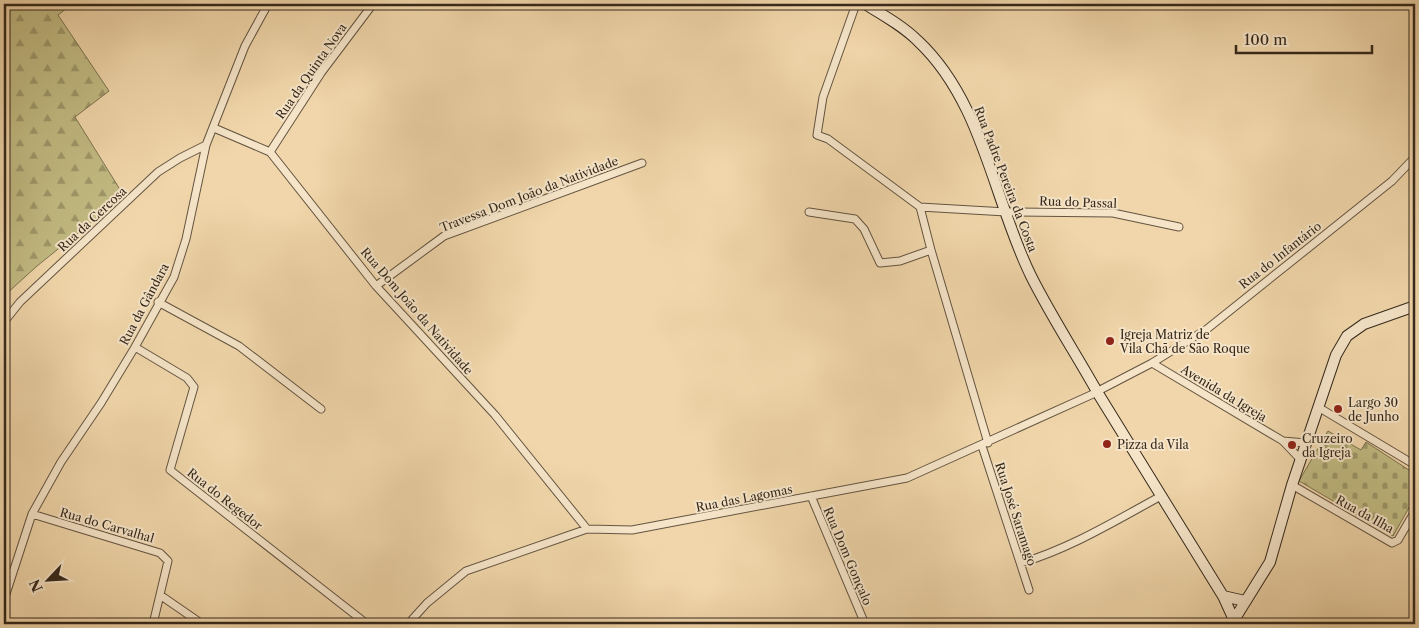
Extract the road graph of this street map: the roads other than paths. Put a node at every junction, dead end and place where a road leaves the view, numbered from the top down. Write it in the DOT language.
graph roads {
  1 [pos="268,4"];
  2 [pos="373,4"];
  3 [pos="856,4"];
  4 [pos="865,4"];
  5 [pos="214,128"];
  6 [pos="206,146"];
  7 [pos="270,152"];
  8 [pos="1415,157"];
  9 [pos="642,163"];
  10 [pos="920,208"];
  11 [pos="809,212"];
  12 [pos="1006,212"];
  13 [pos="1179,227"];
  14 [pos="931,250"];
  15 [pos="376,286"];
  16 [pos="158,302"];
  17 [pos="1415,306"];
  18 [pos="4,322"];
  19 [pos="135,347"];
  20 [pos="1152,363"];
  21 [pos="1097,392"];
  22 [pos="1318,407"];
  23 [pos="321,409"];
  24 [pos="1283,441"];
  25 [pos="985,445"];
  26 [pos="1303,452"];
  27 [pos="1415,465"];
  28 [pos="1292,485"];
  29 [pos="811,496"];
  30 [pos="1161,496"];
  31 [pos="1415,511"];
  32 [pos="32,514"];
  33 [pos="587,529"];
  34 [pos="1021,563"];
  35 [pos="1029,590"];
  36 [pos="160,595"];
  37 [pos="1223,596"];
  38 [pos="4,600"];
  39 [pos="1245,601"];
  40 [pos="1234,622"];
  41 [pos="153,624"];
  42 [pos="202,624"];
  43 [pos="367,624"];
  44 [pos="408,624"];
  45 [pos="865,624"];
  1 -- 5 [label="street, Rua da Gândara"];
  2 -- 7 [label="street, Rua da Quinta Nova"];
  3 -- 10 [label="street"];
  4 -- 12 [label="street, Rua Padre Pereira da Costa"];
  5 -- 6 [label="street, Rua da Gândara"];
  5 -- 7 [label="street, Rua Dom João da Natividade"];
  6 -- 16 [label="street, Rua da Gândara"];
  6 -- 18 [label="street, Rua da Cercosa"];
  7 -- 15 [label="street, Rua Dom João da Natividade"];
  8 -- 20 [label="street, Rua do Infantário"];
  9 -- 15 [label="street, Travessa Dom João da Natividade"];
  10 -- 12 [label="street, Rua do Passal"];
  10 -- 14 [label="street, Rua José Saramago"];
  11 -- 14 [label="street"];
  12 -- 13 [label="street, Rua do Passal"];
  12 -- 21 [label="street, Rua Padre Pereira da Costa"];
  14 -- 25 [label="street, Rua José Saramago"];
  15 -- 33 [label="street, Rua Dom João da Natividade"];
  16 -- 19 [label="street, Rua da Gândara"];
  16 -- 23 [label="street"];
  17 -- 22 [label="street"];
  19 -- 32 [label="street, Rua da Gândara"];
  19 -- 43 [label="street, Rua do Regedor"];
  20 -- 21 [label="street"];
  20 -- 24 [label="street, Avenida da Igreja"];
  21 -- 25 [label="street, Rua das Lagomas"];
  21 -- 30 [label="street, Rua Padre Pereira da Costa"];
  22 -- 26 [label="street"];
  22 -- 27 [label="street"];
  24 -- 26 [label="street, Avenida da Igreja"];
  24 -- 26 [label="street, Avenida da Igreja"];
  25 -- 29 [label="street, Rua das Lagomas"];
  25 -- 34 [label="street, Rua José Saramago"];
  26 -- 28 [label="street"];
  28 -- 31 [label="street, Rua da Ilha"];
  28 -- 39 [label="street"];
  29 -- 33 [label="street, Rua das Lagomas"];
  29 -- 45 [label="street, Rua Dom Gonçalo"];
  30 -- 34 [label="street"];
  30 -- 37 [label="street, Rua Padre Pereira da Costa"];
  32 -- 36 [label="street, Rua do Carvalhal"];
  32 -- 38 [label="street, Rua da Gândara"];
  33 -- 44 [label="street, Rua das Lagomas"];
  34 -- 35 [label="street, Rua José Saramago"];
  36 -- 41 [label="street, Rua do Carvalhal"];
  36 -- 42 [label="street"];
  37 -- 39 [label="street"];
  37 -- 40 [label="street, Rua Padre Pereira da Costa"];
  39 -- 40 [label="street"];
}
